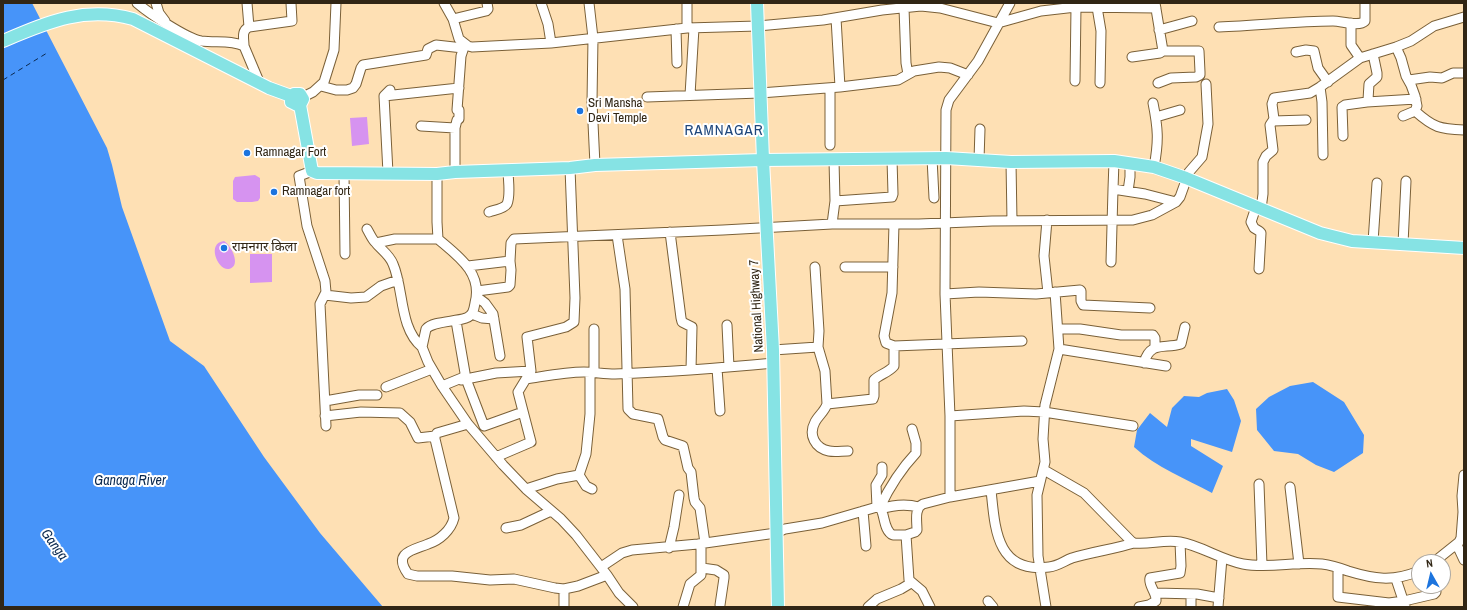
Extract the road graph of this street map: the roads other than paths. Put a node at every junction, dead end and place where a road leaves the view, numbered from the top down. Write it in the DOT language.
graph roads {
  1 [pos="137,3"];
  2 [pos="156,3"];
  3 [pos="247,3"];
  4 [pos="291,3"];
  5 [pos="336,3"];
  6 [pos="444,3"];
  7 [pos="487,3"];
  8 [pos="541,3"];
  9 [pos="589,3"];
  10 [pos="687,3"];
  11 [pos="757,3"];
  12 [pos="1010,3"];
  13 [pos="1365,3"];
  14 [pos="1155,5"];
  15 [pos="940,6"];
  16 [pos="882,7"];
  17 [pos="1076,7"];
  18 [pos="1097,7"];
  19 [pos="904,8"];
  20 [pos="1464,17"];
  21 [pos="453,18"];
  22 [pos="836,18"];
  23 [pos="1192,21"];
  24 [pos="998,23"];
  25 [pos="1351,23"];
  26 [pos="168,24"];
  27 [pos="758,26"];
  28 [pos="248,27"];
  29 [pos="1219,27"];
  30 [pos="690,28"];
  31 [pos="676,29"];
  32 [pos="1159,30"];
  33 [pos="593,38"];
  34 [pos="3,41"];
  35 [pos="551,43"];
  36 [pos="244,46"];
  37 [pos="464,46"];
  38 [pos="1396,47"];
  39 [pos="1162,51"];
  40 [pos="1296,52"];
  41 [pos="1373,54"];
  42 [pos="1132,57"];
  43 [pos="1360,58"];
  44 [pos="677,63"];
  45 [pos="1464,73"];
  46 [pos="908,74"];
  47 [pos="968,75"];
  48 [pos="1409,80"];
  49 [pos="1075,81"];
  50 [pos="1100,83"];
  51 [pos="1158,83"];
  52 [pos="260,84"];
  53 [pos="1206,84"];
  54 [pos="1324,85"];
  55 [pos="321,86"];
  56 [pos="840,87"];
  57 [pos="459,88"];
  58 [pos="830,88"];
  59 [pos="760,93"];
  60 [pos="690,95"];
  61 [pos="647,96"];
  62 [pos="298,99"];
  63 [pos="1416,99"];
  64 [pos="1367,102"];
  65 [pos="1153,103"];
  66 [pos="1180,110"];
  67 [pos="1415,112"];
  68 [pos="1403,116"];
  69 [pos="1156,117"];
  70 [pos="1306,120"];
  71 [pos="1273,121"];
  72 [pos="421,126"];
  73 [pos="455,128"];
  74 [pos="980,129"];
  75 [pos="1464,130"];
  76 [pos="1343,136"];
  77 [pos="830,145"];
  78 [pos="1323,155"];
  79 [pos="932,158"];
  80 [pos="946,158"];
  81 [pos="892,159"];
  82 [pos="763,160"];
  83 [pos="834,160"];
  84 [pos="979,160"];
  85 [pos="1114,161"];
  86 [pos="1011,162"];
  87 [pos="1130,163"];
  88 [pos="595,165"];
  89 [pos="1154,167"];
  90 [pos="570,168"];
  91 [pos="508,170"];
  92 [pos="312,171"];
  93 [pos="455,172"];
  94 [pos="344,173"];
  95 [pos="388,173"];
  96 [pos="437,174"];
  97 [pos="1186,178"];
  98 [pos="1406,181"];
  99 [pos="1377,183"];
  100 [pos="1113,189"];
  101 [pos="1128,191"];
  102 [pos="934,198"];
  103 [pos="835,202"];
  104 [pos="1176,202"];
  105 [pos="1258,208"];
  106 [pos="489,212"];
  107 [pos="1047,220"];
  108 [pos="1112,220"];
  109 [pos="1012,221"];
  110 [pos="832,224"];
  111 [pos="894,224"];
  112 [pos="946,224"];
  113 [pos="767,228"];
  114 [pos="367,229"];
  115 [pos="670,232"];
  116 [pos="617,234"];
  117 [pos="572,236"];
  118 [pos="438,239"];
  119 [pos="1374,242"];
  120 [pos="376,243"];
  121 [pos="1403,244"];
  122 [pos="1464,248"];
  123 [pos="345,254"];
  124 [pos="510,261"];
  125 [pos="1111,262"];
  126 [pos="468,266"];
  127 [pos="815,267"];
  128 [pos="846,268"];
  129 [pos="893,268"];
  130 [pos="1259,269"];
  131 [pos="398,280"];
  132 [pos="1051,293"];
  133 [pos="477,294"];
  134 [pos="945,294"];
  135 [pos="325,295"];
  136 [pos="1150,308"];
  137 [pos="472,314"];
  138 [pos="494,319"];
  139 [pos="456,321"];
  140 [pos="727,325"];
  141 [pos="1185,327"];
  142 [pos="594,329"];
  143 [pos="1058,330"];
  144 [pos="1022,341"];
  145 [pos="947,344"];
  146 [pos="894,346"];
  147 [pos="422,347"];
  148 [pos="818,347"];
  149 [pos="1156,348"];
  150 [pos="1059,349"];
  151 [pos="773,350"];
  152 [pos="500,356"];
  153 [pos="1144,362"];
  154 [pos="774,363"];
  155 [pos="1166,366"];
  156 [pos="729,367"];
  157 [pos="717,368"];
  158 [pos="432,369"];
  159 [pos="691,370"];
  160 [pos="592,373"];
  161 [pos="626,373"];
  162 [pos="529,375"];
  163 [pos="464,379"];
  164 [pos="442,386"];
  165 [pos="386,387"];
  166 [pos="377,395"];
  167 [pos="325,401"];
  168 [pos="827,404"];
  169 [pos="720,411"];
  170 [pos="523,412"];
  171 [pos="1044,412"];
  172 [pos="325,416"];
  173 [pos="950,416"];
  174 [pos="468,424"];
  175 [pos="326,426"];
  176 [pos="1133,426"];
  177 [pos="912,429"];
  178 [pos="435,436"];
  179 [pos="848,451"];
  180 [pos="496,457"];
  181 [pos="882,467"];
  182 [pos="1044,470"];
  183 [pos="579,475"];
  184 [pos="1464,475"];
  185 [pos="1040,481"];
  186 [pos="1259,484"];
  187 [pos="1290,487"];
  188 [pos="526,489"];
  189 [pos="592,489"];
  190 [pos="991,490"];
  191 [pos="679,494"];
  192 [pos="950,497"];
  193 [pos="919,507"];
  194 [pos="879,508"];
  195 [pos="551,511"];
  196 [pos="863,511"];
  197 [pos="1463,511"];
  198 [pos="506,528"];
  199 [pos="776,533"];
  200 [pos="906,535"];
  201 [pos="1180,542"];
  202 [pos="1134,543"];
  203 [pos="703,544"];
  204 [pos="866,546"];
  205 [pos="1457,546"];
  206 [pos="669,548"];
  207 [pos="1446,554"];
  208 [pos="1222,558"];
  209 [pos="1464,560"];
  210 [pos="1299,564"];
  211 [pos="1262,565"];
  212 [pos="601,567"];
  213 [pos="702,568"];
  214 [pos="1040,568"];
  215 [pos="1338,568"];
  216 [pos="607,575"];
  217 [pos="1411,575"];
  218 [pos="1396,579"];
  219 [pos="911,583"];
  220 [pos="564,588"];
  221 [pos="1155,593"];
  222 [pos="1192,594"];
  223 [pos="1434,594"];
  224 [pos="1218,603"];
  225 [pos="1405,604"];
  226 [pos="720,605"];
  227 [pos="564,607"];
  228 [pos="633,607"];
  229 [pos="682,607"];
  230 [pos="778,607"];
  231 [pos="868,607"];
  232 [pos="930,607"];
  233 [pos="1046,607"];
  234 [pos="1139,607"];
  235 [pos="1191,607"];
  1 -- 26 [label="street"];
  2 -- 26 [label="street"];
  3 -- 28 [label="street"];
  4 -- 28 [label="street"];
  5 -- 55 [label="street"];
  6 -- 21 [label="street"];
  7 -- 21 [label="street"];
  8 -- 35 [label="street"];
  9 -- 33 [label="street"];
  10 -- 30 [label="street"];
  11 -- 27 [label="main road, National Highway 7"];
  12 -- 24 [label="street"];
  13 -- 25 [label="street"];
  14 -- 18 [label="street"];
  14 -- 32 [label="street"];
  15 -- 19 [label="street"];
  15 -- 24 [label="street"];
  16 -- 19 [label="street"];
  16 -- 22 [label="street"];
  17 -- 18 [label="street"];
  17 -- 24 [label="street"];
  17 -- 49 [label="street"];
  18 -- 50 [label="street"];
  19 -- 46 [label="street"];
  20 -- 38 [label="street"];
  21 -- 37 [label="street"];
  22 -- 27 [label="street"];
  22 -- 56 [label="street"];
  23 -- 32 [label="street"];
  24 -- 47 [label="street"];
  25 -- 29 [label="street"];
  25 -- 43 [label="street"];
  26 -- 36 [label="street"];
  27 -- 30 [label="street"];
  27 -- 59 [label="main road, National Highway 7"];
  28 -- 36 [label="street"];
  30 -- 31 [label="street"];
  30 -- 60 [label="street"];
  31 -- 33 [label="street"];
  31 -- 44 [label="street"];
  32 -- 39 [label="street"];
  33 -- 35 [label="street"];
  33 -- 88 [label="street"];
  34 -- 52 [label="main road"];
  35 -- 37 [label="street"];
  36 -- 52 [label="street"];
  37 -- 55 [label="street"];
  37 -- 57 [label="street"];
  38 -- 41 [label="street"];
  38 -- 48 [label="street"];
  39 -- 42 [label="street"];
  39 -- 51 [label="street"];
  40 -- 54 [label="street"];
  41 -- 43 [label="street"];
  41 -- 64 [label="street"];
  43 -- 54 [label="street"];
  45 -- 48 [label="street"];
  46 -- 47 [label="street"];
  46 -- 56 [label="street"];
  47 -- 80 [label="street"];
  48 -- 63 [label="street"];
  52 -- 62 [label="main road"];
  53 -- 97 [label="street"];
  54 -- 71 [label="street"];
  54 -- 78 [label="street"];
  55 -- 62 [label="street"];
  56 -- 58 [label="street"];
  57 -- 73 [label="street"];
  57 -- 95 [label="street"];
  58 -- 59 [label="street"];
  58 -- 77 [label="street"];
  59 -- 60 [label="street"];
  59 -- 82 [label="main road, National Highway 7"];
  60 -- 61 [label="street"];
  62 -- 92 [label="main road"];
  63 -- 64 [label="street"];
  63 -- 67 [label="street"];
  64 -- 76 [label="street"];
  65 -- 69 [label="street"];
  66 -- 69 [label="street"];
  67 -- 68 [label="street"];
  67 -- 75 [label="street"];
  69 -- 89 [label="street"];
  70 -- 71 [label="street"];
  71 -- 105 [label="street"];
  72 -- 73 [label="street"];
  73 -- 93 [label="street"];
  74 -- 84 [label="street"];
  79 -- 80 [label="main road"];
  79 -- 81 [label="main road"];
  79 -- 102 [label="street"];
  80 -- 84 [label="main road"];
  80 -- 112 [label="street"];
  81 -- 83 [label="main road"];
  81 -- 103 [label="street"];
  82 -- 83 [label="main road"];
  82 -- 88 [label="main road"];
  82 -- 113 [label="main road, National Highway 7"];
  83 -- 103 [label="street"];
  84 -- 86 [label="main road"];
  85 -- 86 [label="main road"];
  85 -- 87 [label="main road"];
  85 -- 100 [label="street"];
  86 -- 109 [label="street"];
  87 -- 89 [label="main road"];
  87 -- 101 [label="street"];
  88 -- 90 [label="main road"];
  89 -- 97 [label="main road"];
  90 -- 91 [label="main road"];
  90 -- 117 [label="street"];
  91 -- 93 [label="main road"];
  91 -- 106 [label="street"];
  92 -- 94 [label="main road"];
  92 -- 135 [label="street"];
  93 -- 96 [label="main road"];
  94 -- 95 [label="main road"];
  94 -- 123 [label="street"];
  95 -- 96 [label="main road"];
  96 -- 118 [label="street"];
  97 -- 104 [label="street"];
  97 -- 105 [label="main road"];
  98 -- 121 [label="street"];
  99 -- 119 [label="street"];
  100 -- 101 [label="street"];
  100 -- 108 [label="street"];
  101 -- 104 [label="street"];
  103 -- 110 [label="street"];
  104 -- 108 [label="street"];
  105 -- 119 [label="main road"];
  105 -- 130 [label="street"];
  107 -- 108 [label="street"];
  107 -- 109 [label="street"];
  107 -- 132 [label="street"];
  108 -- 125 [label="street"];
  109 -- 112 [label="street"];
  110 -- 111 [label="street"];
  110 -- 113 [label="street"];
  111 -- 112 [label="street"];
  111 -- 129 [label="street"];
  112 -- 134 [label="street"];
  113 -- 115 [label="street"];
  113 -- 151 [label="main road, National Highway 7"];
  114 -- 120 [label="street"];
  115 -- 116 [label="street"];
  115 -- 159 [label="street"];
  116 -- 117 [label="street"];
  116 -- 161 [label="street"];
  117 -- 124 [label="street"];
  117 -- 162 [label="street"];
  118 -- 120 [label="street"];
  118 -- 126 [label="street"];
  119 -- 121 [label="main road"];
  120 -- 131 [label="street"];
  121 -- 122 [label="main road"];
  124 -- 126 [label="street"];
  124 -- 133 [label="street"];
  126 -- 133 [label="street"];
  127 -- 148 [label="street"];
  128 -- 129 [label="street"];
  129 -- 146 [label="street"];
  131 -- 135 [label="street"];
  131 -- 147 [label="street"];
  132 -- 134 [label="street"];
  132 -- 136 [label="street"];
  132 -- 143 [label="street"];
  133 -- 137 [label="street"];
  133 -- 138 [label="street"];
  134 -- 145 [label="street"];
  135 -- 167 [label="street"];
  137 -- 138 [label="street"];
  137 -- 139 [label="street"];
  138 -- 152 [label="street"];
  139 -- 147 [label="street"];
  139 -- 163 [label="street"];
  140 -- 156 [label="street"];
  141 -- 149 [label="street"];
  142 -- 160 [label="street"];
  143 -- 149 [label="street"];
  143 -- 150 [label="street"];
  144 -- 145 [label="street"];
  145 -- 146 [label="street"];
  145 -- 173 [label="street"];
  146 -- 168 [label="street"];
  147 -- 158 [label="street"];
  148 -- 151 [label="street"];
  148 -- 168 [label="street"];
  149 -- 153 [label="street"];
  150 -- 153 [label="street"];
  150 -- 171 [label="street"];
  151 -- 154 [label="main road, National Highway 7"];
  153 -- 155 [label="street"];
  154 -- 156 [label="street"];
  154 -- 199 [label="main road, National Highway 7"];
  156 -- 157 [label="street"];
  157 -- 159 [label="street"];
  157 -- 169 [label="street"];
  158 -- 164 [label="street"];
  158 -- 165 [label="street"];
  159 -- 161 [label="street"];
  160 -- 161 [label="street"];
  160 -- 162 [label="street"];
  160 -- 183 [label="street"];
  161 -- 203 [label="street"];
  162 -- 163 [label="street"];
  162 -- 170 [label="street"];
  163 -- 164 [label="street"];
  163 -- 170 [label="street"];
  164 -- 174 [label="street"];
  166 -- 167 [label="street"];
  167 -- 172 [label="street"];
  168 -- 179 [label="street"];
  170 -- 180 [label="street"];
  171 -- 173 [label="street"];
  171 -- 176 [label="street"];
  171 -- 182 [label="street"];
  172 -- 175 [label="street"];
  172 -- 178 [label="street"];
  173 -- 192 [label="street"];
  174 -- 178 [label="street"];
  174 -- 180 [label="street"];
  177 -- 194 [label="street"];
  178 -- 220 [label="street"];
  180 -- 188 [label="street"];
  181 -- 194 [label="street"];
  182 -- 185 [label="street"];
  182 -- 202 [label="street"];
  183 -- 188 [label="street"];
  183 -- 189 [label="street"];
  184 -- 197 [label="street"];
  185 -- 190 [label="street"];
  185 -- 214 [label="street"];
  186 -- 211 [label="street"];
  187 -- 210 [label="street"];
  188 -- 195 [label="street"];
  190 -- 192 [label="street"];
  190 -- 214 [label="street"];
  191 -- 206 [label="street"];
  192 -- 193 [label="street"];
  193 -- 194 [label="street"];
  193 -- 200 [label="street"];
  194 -- 196 [label="street"];
  194 -- 200 [label="street"];
  195 -- 198 [label="street"];
  195 -- 212 [label="street"];
  196 -- 199 [label="street"];
  196 -- 204 [label="street"];
  197 -- 205 [label="street"];
  199 -- 203 [label="street"];
  199 -- 230 [label="main road, National Highway 7"];
  200 -- 219 [label="street"];
  201 -- 202 [label="street"];
  201 -- 208 [label="street"];
  201 -- 221 [label="street"];
  202 -- 214 [label="street"];
  203 -- 206 [label="street"];
  203 -- 213 [label="street"];
  205 -- 207 [label="street"];
  205 -- 209 [label="street"];
  206 -- 212 [label="street"];
  208 -- 211 [label="street"];
  208 -- 224 [label="street"];
  210 -- 211 [label="street"];
  210 -- 215 [label="street"];
  212 -- 216 [label="street"];
  213 -- 226 [label="street"];
  213 -- 229 [label="street"];
  214 -- 233 [label="street"];
  215 -- 218 [label="street"];
  215 -- 225 [label="street"];
  216 -- 220 [label="street"];
  216 -- 228 [label="street"];
  217 -- 218 [label="street"];
  218 -- 225 [label="street"];
  219 -- 231 [label="street"];
  219 -- 232 [label="street"];
  220 -- 227 [label="street"];
  221 -- 222 [label="street"];
  221 -- 234 [label="street"];
  222 -- 224 [label="street"];
  222 -- 235 [label="street"];
  223 -- 225 [label="street"];
}
